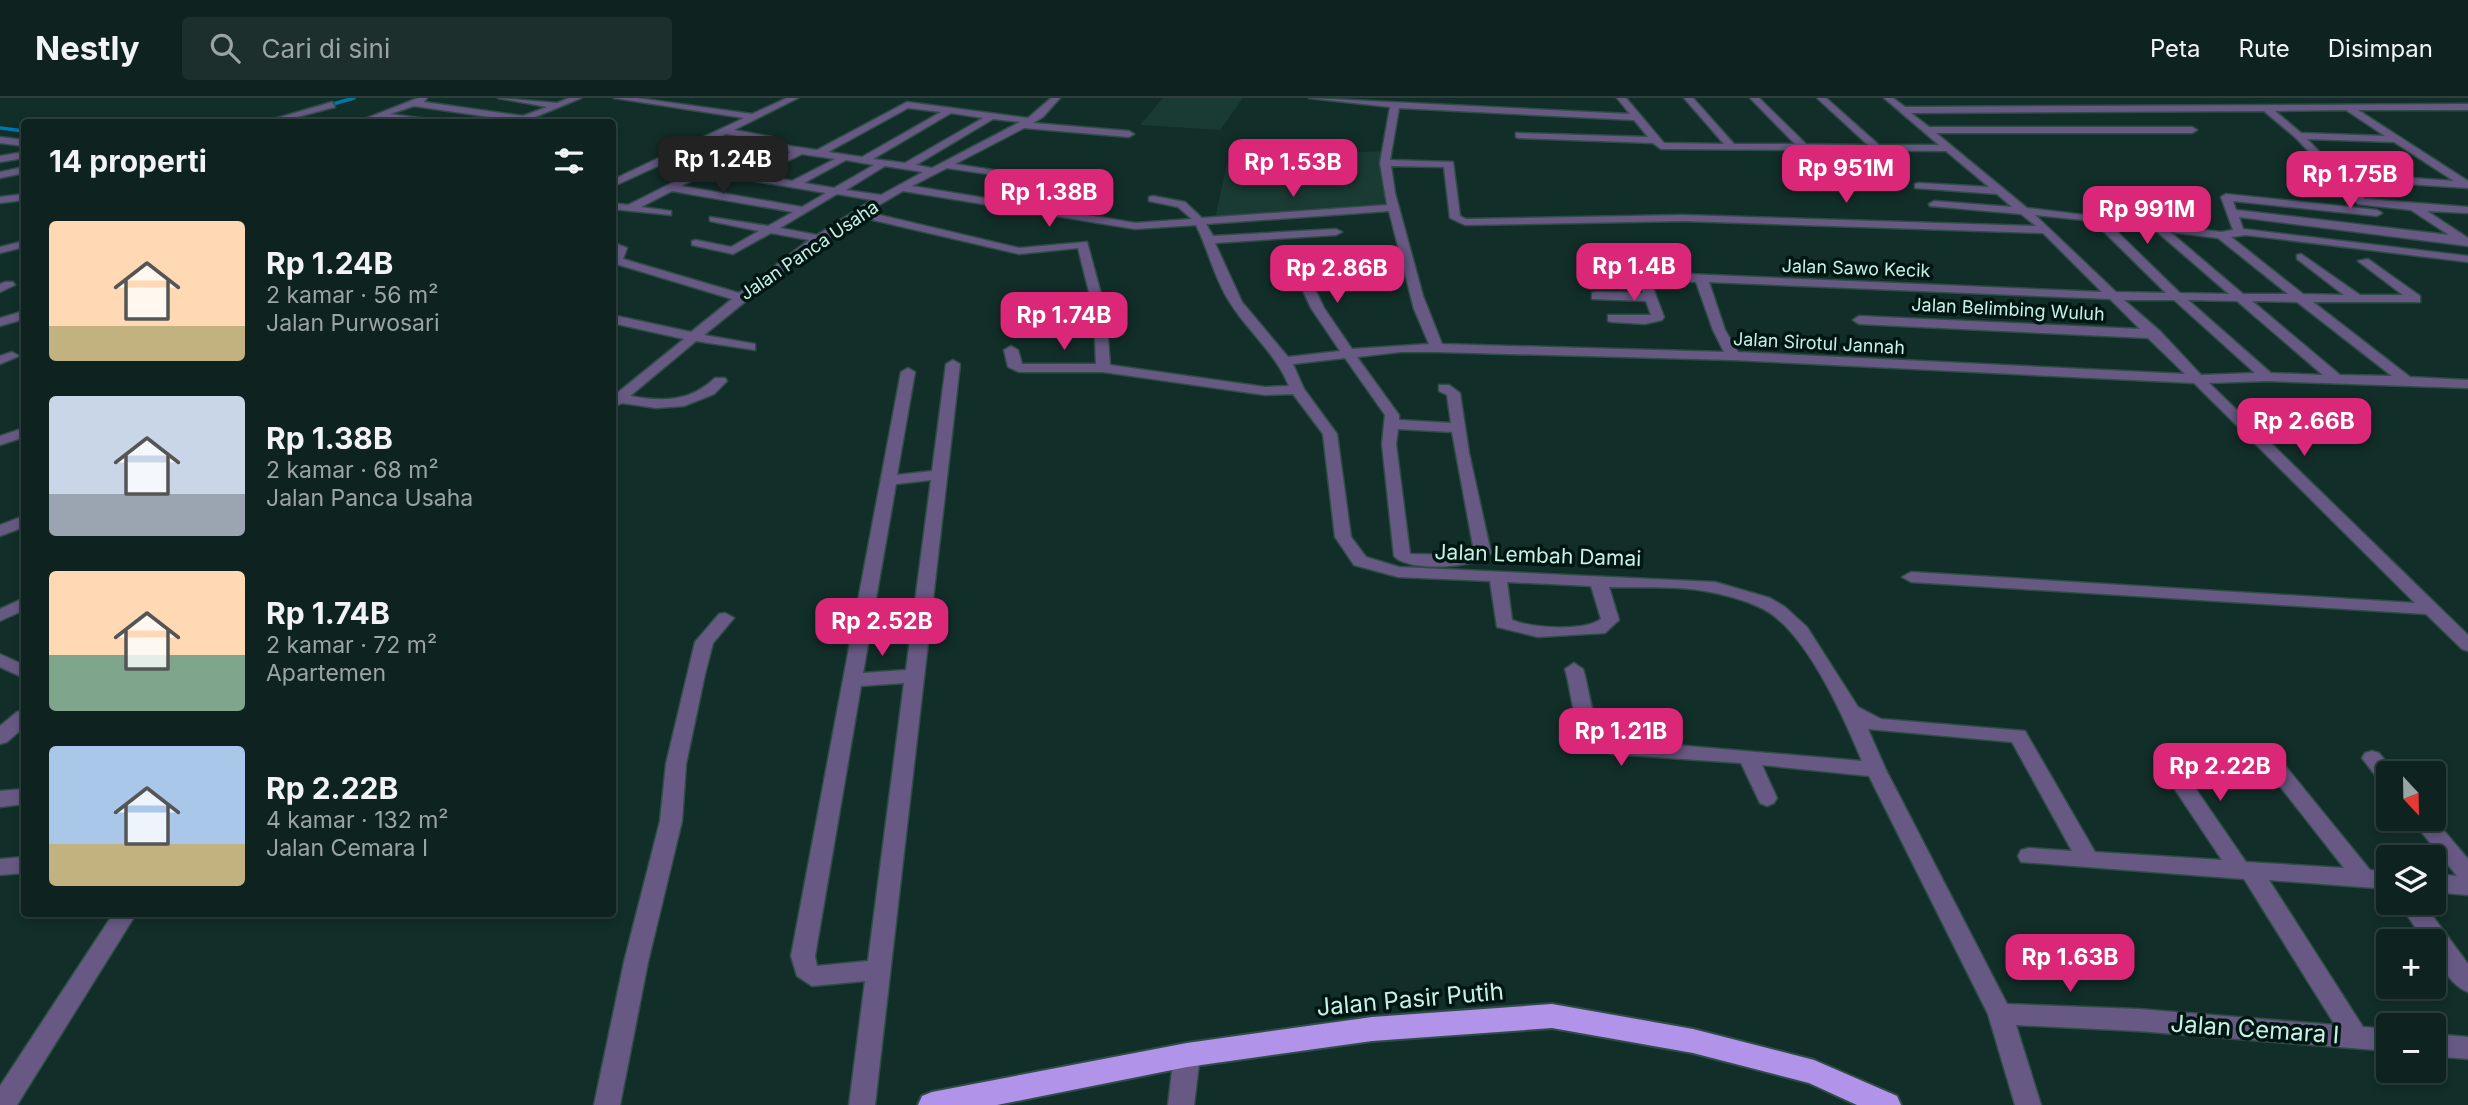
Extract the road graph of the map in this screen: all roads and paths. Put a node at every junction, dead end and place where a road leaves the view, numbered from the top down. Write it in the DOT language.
graph roads {
  1 [pos="427,98"];
  2 [pos="502,98"];
  3 [pos="577,98"];
  4 [pos="618,98"];
  5 [pos="794,98"];
  6 [pos="1056,98"];
  7 [pos="1313,98"];
  8 [pos="1466,98"];
  9 [pos="1620,98"];
  10 [pos="1688,98"];
  11 [pos="1754,98"];
  12 [pos="1821,98"];
  13 [pos="1888,98"];
  14 [pos="2220,98"];
  15 [pos="414,103"];
  16 [pos="1399,103"];
  17 [pos="332,105"];
  18 [pos="559,106"];
  19 [pos="2236,107"];
  20 [pos="2265,107"];
  21 [pos="2347,107"];
  22 [pos="2468,107"];
  23 [pos="951,110"];
  24 [pos="1464,110"];
  25 [pos="1901,110"];
  26 [pos="1525,113"];
  27 [pos="380,116"];
  28 [pos="992,116"];
  29 [pos="753,117"];
  30 [pos="1634,117"];
  31 [pos="280,119"];
  32 [pos="371,119"];
  33 [pos="403,119"];
  34 [pos="509,119"];
  35 [pos="526,119"];
  36 [pos="1026,123"];
  37 [pos="2336,126"];
  38 [pos="1928,130"];
  39 [pos="2192,130"];
  40 [pos="725,131"];
  41 [pos="1129,134"];
  42 [pos="1519,135"];
  43 [pos="2299,136"];
  44 [pos="2354,138"];
  45 [pos="2395,139"];
  46 [pos="0,140"];
  47 [pos="1656,140"];
  48 [pos="21,143"];
  49 [pos="759,144"];
  50 [pos="1515,146"];
  51 [pos="1731,146"];
  52 [pos="1802,146"];
  53 [pos="1875,146"];
  54 [pos="2364,146"];
  55 [pos="1948,148"];
  56 [pos="802,150"];
  57 [pos="819,153"];
  58 [pos="21,156"];
  59 [pos="845,157"];
  60 [pos="0,159"];
  61 [pos="864,160"];
  62 [pos="659,162"];
  63 [pos="884,163"];
  64 [pos="1385,163"];
  65 [pos="906,167"];
  66 [pos="941,168"];
  67 [pos="709,170"];
  68 [pos="21,171"];
  69 [pos="0,175"];
  70 [pos="750,176"];
  71 [pos="2337,176"];
  72 [pos="1025,178"];
  73 [pos="616,182"];
  74 [pos="794,184"];
  75 [pos="1920,186"];
  76 [pos="672,188"];
  77 [pos="903,188"];
  78 [pos="837,191"];
  79 [pos="2001,191"];
  80 [pos="21,197"];
  81 [pos="884,199"];
  82 [pos="0,200"];
  83 [pos="1153,200"];
  84 [pos="746,201"];
  85 [pos="1934,204"];
  86 [pos="616,206"];
  87 [pos="2414,207"];
  88 [pos="631,208"];
  89 [pos="1391,208"];
  90 [pos="803,210"];
  91 [pos="2023,210"];
  92 [pos="2468,210"];
  93 [pos="667,212"];
  94 [pos="2232,213"];
  95 [pos="857,214"];
  96 [pos="2096,218"];
  97 [pos="2432,219"];
  98 [pos="732,222"];
  99 [pos="1198,222"];
  100 [pos="2158,227"];
  101 [pos="720,229"];
  102 [pos="770,230"];
  103 [pos="2045,230"];
  104 [pos="1336,232"];
  105 [pos="2239,232"];
  106 [pos="2221,235"];
  107 [pos="708,236"];
  108 [pos="819,239"];
  109 [pos="1208,240"];
  110 [pos="2466,241"];
  111 [pos="21,244"];
  112 [pos="616,246"];
  113 [pos="0,248"];
  114 [pos="2301,257"];
  115 [pos="2468,259"];
  116 [pos="2364,261"];
  117 [pos="1299,269"];
  118 [pos="1594,274"];
  119 [pos="1643,276"];
  120 [pos="1701,278"];
  121 [pos="2175,295"];
  122 [pos="1596,296"];
  123 [pos="2116,296"];
  124 [pos="738,297"];
  125 [pos="1650,297"];
  126 [pos="2237,297"];
  127 [pos="2300,298"];
  128 [pos="2357,299"];
  129 [pos="21,316"];
  130 [pos="1612,318"];
  131 [pos="616,320"];
  132 [pos="1859,320"];
  133 [pos="0,322"];
  134 [pos="2155,334"];
  135 [pos="693,335"];
  136 [pos="750,347"];
  137 [pos="1437,348"];
  138 [pos="1011,350"];
  139 [pos="1348,355"];
  140 [pos="1733,356"];
  141 [pos="1285,361"];
  142 [pos="953,364"];
  143 [pos="1103,368"];
  144 [pos="908,372"];
  145 [pos="2267,377"];
  146 [pos="2199,379"];
  147 [pos="2336,379"];
  148 [pos="720,381"];
  149 [pos="2406,381"];
  150 [pos="2468,384"];
  151 [pos="1444,388"];
  152 [pos="1297,390"];
  153 [pos="616,399"];
  154 [pos="616,400"];
  155 [pos="1392,424"];
  156 [pos="1459,428"];
  157 [pos="0,429"];
  158 [pos="21,434"];
  159 [pos="21,434"];
  160 [pos="0,441"];
  161 [pos="939,475"];
  162 [pos="891,480"];
  163 [pos="21,522"];
  164 [pos="0,531"];
  165 [pos="1911,577"];
  166 [pos="1498,578"];
  167 [pos="1598,580"];
  168 [pos="21,605"];
  169 [pos="2432,609"];
  170 [pos="0,616"];
  171 [pos="725,618"];
  172 [pos="2468,645"];
  173 [pos="1574,669"];
  174 [pos="913,676"];
  175 [pos="854,680"];
  176 [pos="1851,712"];
  177 [pos="1748,757"];
  178 [pos="2372,758"];
  179 [pos="2166,761"];
  180 [pos="2270,762"];
  181 [pos="2376,763"];
  182 [pos="1875,770"];
  183 [pos="21,797"];
  184 [pos="1767,798"];
  185 [pos="0,799"];
  186 [pos="2432,831"];
  187 [pos="2029,856"];
  188 [pos="2087,858"];
  189 [pos="21,865"];
  190 [pos="0,867"];
  191 [pos="2245,870"];
  192 [pos="2468,874"];
  193 [pos="2364,878"];
  194 [pos="2376,879"];
  195 [pos="2446,884"];
  196 [pos="2468,886"];
  197 [pos="2419,915"];
  198 [pos="123,917"];
  199 [pos="878,970"];
  200 [pos="2468,982"];
  201 [pos="2000,1014"];
  202 [pos="2356,1037"];
  203 [pos="2376,1039"];
  204 [pos="2446,1046"];
  205 [pos="2468,1048"];
  206 [pos="1187,1055"];
  207 [pos="2,1105"];
  208 [pos="607,1105"];
  209 [pos="862,1105"];
  210 [pos="932,1105"];
  211 [pos="1181,1105"];
  212 [pos="1888,1105"];
  213 [pos="2028,1105"];
  1 -- 15 [label="street"];
  2 -- 18 [label="street"];
  3 -- 18 [label="street"];
  4 -- 29 [label="street"];
  5 -- 29 [label="street"];
  6 -- 36 [label="street, Jalan Panca Usaha"];
  7 -- 16 [label="street"];
  8 -- 24 [label="street"];
  9 -- 30 [label="street"];
  10 -- 51 [label="street"];
  11 -- 52 [label="street"];
  12 -- 53 [label="street"];
  13 -- 25 [label="street"];
  14 -- 19 [label="street"];
  15 -- 27 [label="street"];
  15 -- 34 [label="street"];
  16 -- 24 [label="street"];
  16 -- 64 [label="street"];
  17 -- 31 [label="street"];
  18 -- 35 [label="street"];
  19 -- 20 [label="street"];
  19 -- 25 [label="street"];
  20 -- 21 [label="street"];
  20 -- 43 [label="street"];
  21 -- 22 [label="street"];
  21 -- 45 [label="street"];
  23 -- 28 [label="street"];
  23 -- 57 [label="street"];
  23 -- 61 [label="street"];
  24 -- 26 [label="street"];
  25 -- 38 [label="street"];
  26 -- 30 [label="street"];
  26 -- 42 [label="street"];
  27 -- 32 [label="street"];
  27 -- 33 [label="street"];
  28 -- 36 [label="street"];
  28 -- 65 [label="street"];
  29 -- 40 [label="street"];
  30 -- 47 [label="street"];
  36 -- 41 [label="street"];
  36 -- 66 [label="street, Jalan Panca Usaha"];
  37 -- 44 [label="street"];
  38 -- 39 [label="street"];
  38 -- 55 [label="street"];
  40 -- 49 [label="street"];
  40 -- 62 [label="street"];
  42 -- 47 [label="street"];
  42 -- 50 [label="street"];
  43 -- 44 [label="street"];
  43 -- 71 [label="street"];
  44 -- 45 [label="street"];
  44 -- 54 [label="street"];
  45 -- 71 [label="street"];
  46 -- 48 [label="street"];
  47 -- 51 [label="street"];
  49 -- 56 [label="street"];
  49 -- 67 [label="street"];
  51 -- 52 [label="street"];
  52 -- 53 [label="street"];
  53 -- 55 [label="street"];
  55 -- 79 [label="street"];
  56 -- 57 [label="street"];
  56 -- 70 [label="street"];
  57 -- 59 [label="street"];
  58 -- 60 [label="street"];
  59 -- 61 [label="street"];
  59 -- 74 [label="street"];
  61 -- 63 [label="street"];
  62 -- 67 [label="street"];
  62 -- 73 [label="street"];
  63 -- 65 [label="street"];
  63 -- 78 [label="street"];
  64 -- 89 [label="street"];
  64 -- 103 [label="street"];
  65 -- 66 [label="street"];
  66 -- 72 [label="street"];
  66 -- 77 [label="street, Jalan Panca Usaha"];
  67 -- 70 [label="street"];
  67 -- 76 [label="street"];
  68 -- 69 [label="street"];
  70 -- 74 [label="street"];
  71 -- 87 [label="street"];
  74 -- 78 [label="street"];
  75 -- 79 [label="street"];
  76 -- 84 [label="street"];
  76 -- 88 [label="street"];
  77 -- 81 [label="street, Jalan Panca Usaha"];
  77 -- 99 [label="street"];
  78 -- 81 [label="street"];
  78 -- 90 [label="street"];
  79 -- 91 [label="street"];
  80 -- 82 [label="street"];
  81 -- 95 [label="street, Jalan Panca Usaha"];
  83 -- 99 [label="street"];
  84 -- 90 [label="street"];
  84 -- 98 [label="street"];
  85 -- 91 [label="street"];
  86 -- 88 [label="street"];
  87 -- 92 [label="street"];
  87 -- 97 [label="street"];
  88 -- 93 [label="street"];
  89 -- 99 [label="street"];
  89 -- 137 [label="street"];
  90 -- 102 [label="street"];
  91 -- 96 [label="street"];
  91 -- 103 [label="street"];
  94 -- 97 [label="street"];
  94 -- 105 [label="street"];
  94 -- 110 [label="street"];
  95 -- 108 [label="street, Jalan Panca Usaha"];
  95 -- 143 [label="street"];
  96 -- 100 [label="street"];
  96 -- 121 [label="street"];
  97 -- 110 [label="street"];
  98 -- 101 [label="street"];
  98 -- 102 [label="street"];
  99 -- 109 [label="street"];
  100 -- 106 [label="street"];
  100 -- 126 [label="street"];
  102 -- 107 [label="street"];
  102 -- 108 [label="street"];
  103 -- 123 [label="street"];
  104 -- 109 [label="street"];
  105 -- 106 [label="street"];
  105 -- 115 [label="street"];
  106 -- 127 [label="street"];
  108 -- 124 [label="street, Jalan Panca Usaha"];
  109 -- 141 [label="street"];
  111 -- 113 [label="street"];
  112 -- 124 [label="street"];
  114 -- 128 [label="street"];
  116 -- 128 [label="street, Jalan Sawo Kecik"];
  117 -- 139 [label="street"];
  118 -- 119 [label="street, Jalan Sawo Kecik"];
  119 -- 120 [label="street, Jalan Sawo Kecik"];
  119 -- 125 [label="street"];
  120 -- 123 [label="street, Jalan Sawo Kecik"];
  120 -- 140 [label="street"];
  121 -- 123 [label="street, Jalan Sawo Kecik"];
  121 -- 126 [label="street, Jalan Sawo Kecik"];
  121 -- 145 [label="street"];
  122 -- 125 [label="street"];
  123 -- 134 [label="street"];
  124 -- 135 [label="street, Jalan Panca Usaha"];
  125 -- 130 [label="street"];
  126 -- 127 [label="street, Jalan Sawo Kecik"];
  126 -- 147 [label="street"];
  127 -- 128 [label="street, Jalan Sawo Kecik"];
  127 -- 149 [label="street"];
  129 -- 133 [label="street"];
  131 -- 135 [label="street"];
  132 -- 134 [label="street, Jalan Belimbing Wuluh"];
  134 -- 146 [label="street"];
  135 -- 136 [label="street"];
  135 -- 153 [label="street, Jalan Panca Usaha"];
  137 -- 139 [label="street"];
  137 -- 140 [label="street, Jalan Sirotul Jannah"];
  138 -- 143 [label="street"];
  139 -- 141 [label="street"];
  139 -- 155 [label="street"];
  140 -- 146 [label="street, Jalan Sirotul Jannah"];
  141 -- 152 [label="street, Jalan Lembah Damai"];
  142 -- 161 [label="street"];
  143 -- 152 [label="street"];
  144 -- 162 [label="street"];
  145 -- 146 [label="street, Jalan Sirotul Jannah"];
  145 -- 147 [label="street, Jalan Sirotul Jannah"];
  146 -- 169 [label="street"];
  147 -- 149 [label="street, Jalan Sirotul Jannah"];
  148 -- 154 [label="street"];
  149 -- 150 [label="street, Jalan Sirotul Jannah"];
  151 -- 156 [label="street"];
  152 -- 166 [label="street, Jalan Lembah Damai"];
  155 -- 156 [label="street"];
  155 -- 156 [label="street"];
  157 -- 158 [label="street"];
  159 -- 160 [label="street"];
  161 -- 162 [label="street"];
  161 -- 174 [label="street"];
  162 -- 175 [label="street"];
  163 -- 164 [label="street"];
  165 -- 169 [label="street"];
  166 -- 167 [label="street, Jalan Lembah Damai"];
  166 -- 167 [label="street"];
  167 -- 176 [label="street, Jalan Lembah Damai"];
  168 -- 170 [label="street"];
  169 -- 172 [label="street"];
  171 -- 208 [label="street"];
  173 -- 177 [label="street"];
  174 -- 175 [label="street"];
  174 -- 199 [label="street"];
  175 -- 199 [label="street"];
  176 -- 182 [label="street, Jalan Lembah Damai"];
  176 -- 188 [label="street"];
  177 -- 182 [label="street"];
  177 -- 184 [label="street"];
  178 -- 181 [label="street"];
  179 -- 191 [label="street, Jalan Cemara I"];
  180 -- 193 [label="street"];
  182 -- 201 [label="street, Jalan Lembah Damai"];
  183 -- 185 [label="street"];
  186 -- 192 [label="street"];
  187 -- 188 [label="street"];
  188 -- 191 [label="street"];
  189 -- 190 [label="street"];
  191 -- 193 [label="street"];
  191 -- 202 [label="street, Jalan Cemara I"];
  193 -- 194 [label="street"];
  195 -- 196 [label="street"];
  197 -- 200 [label="street"];
  198 -- 207 [label="street"];
  199 -- 209 [label="street"];
  201 -- 202 [label="street, Jalan Cemara I"];
  201 -- 213 [label="street, Jalan Lembah Damai"];
  202 -- 203 [label="street"];
  204 -- 205 [label="street"];
  206 -- 210 [label="highway, Jalan Pasir Putih"];
  206 -- 211 [label="street"];
  206 -- 212 [label="highway, Jalan Pasir Putih"];
}
